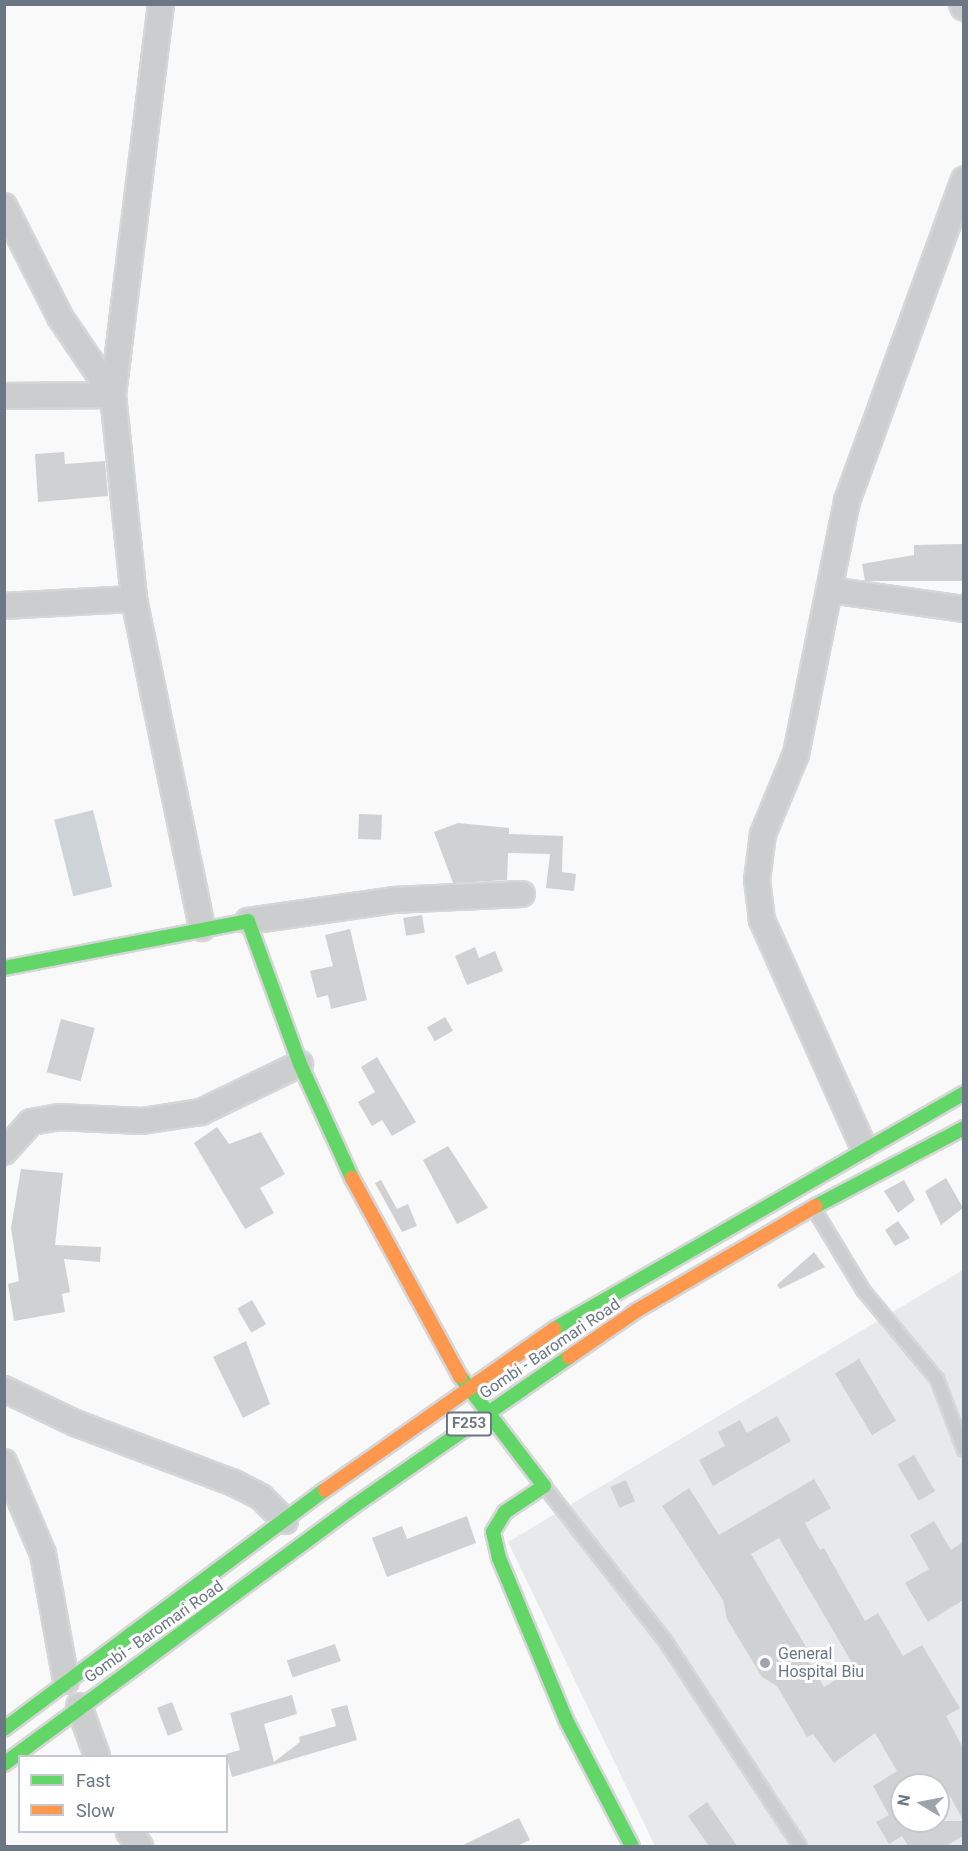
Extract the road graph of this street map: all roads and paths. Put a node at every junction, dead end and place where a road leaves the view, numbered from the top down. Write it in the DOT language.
graph roads {
  1 [pos="160,4"];
  2 [pos="963,180"];
  3 [pos="4,206"];
  4 [pos="113,395"];
  5 [pos="4,396"];
  6 [pos="830,590"];
  7 [pos="134,599"];
  8 [pos="4,606"];
  9 [pos="963,609"];
  10 [pos="522,894"];
  11 [pos="248,921"];
  12 [pos="202,928"];
  13 [pos="4,968"];
  14 [pos="300,1064"];
  15 [pos="963,1093"];
  16 [pos="963,1128"];
  17 [pos="863,1146"];
  18 [pos="4,1152"];
  19 [pos="813,1208"];
  20 [pos="465,1387"];
  21 [pos="4,1389"];
  22 [pos="485,1412"];
  23 [pos="963,1450"];
  24 [pos="4,1462"];
  25 [pos="544,1486"];
  26 [pos="285,1521"];
  27 [pos="66,1682"];
  28 [pos="79,1706"];
  29 [pos="4,1729"];
  30 [pos="97,1755"];
  31 [pos="4,1764"];
  32 [pos="130,1833"];
  33 [pos="140,1846"];
  34 [pos="632,1846"];
  35 [pos="800,1846"];
  1 -- 4 [label="street"];
  2 -- 6 [label="street"];
  3 -- 4 [label="street"];
  4 -- 5 [label="street"];
  4 -- 7 [label="street"];
  6 -- 9 [label="street"];
  6 -- 17 [label="street"];
  7 -- 8 [label="street"];
  7 -- 12 [label="street"];
  10 -- 11 [label="street"];
  11 -- 12 [label="main road"];
  11 -- 14 [label="main road"];
  12 -- 13 [label="main road"];
  14 -- 18 [label="street"];
  14 -- 20 [label="main road"];
  15 -- 17 [label="main road, Gombi - Baromari Road / F253"];
  16 -- 19 [label="main road, Gombi - Baromari Road / F253"];
  17 -- 20 [label="main road, Gombi - Baromari Road / F253"];
  19 -- 22 [label="main road, Gombi - Baromari Road / F253"];
  19 -- 23 [label="lane"];
  20 -- 22 [label="main road"];
  20 -- 26 [label="main road, Gombi - Baromari Road / F253"];
  21 -- 26 [label="street"];
  22 -- 25 [label="main road"];
  22 -- 28 [label="main road, Gombi - Baromari Road / F253"];
  24 -- 27 [label="street"];
  25 -- 34 [label="main road"];
  25 -- 35 [label="lane"];
  26 -- 27 [label="main road, Gombi - Baromari Road / F253"];
  27 -- 29 [label="main road, Gombi - Baromari Road / F253"];
  28 -- 30 [label="street"];
  28 -- 31 [label="main road, Gombi - Baromari Road / F253"];
  32 -- 33 [label="street"];
}
